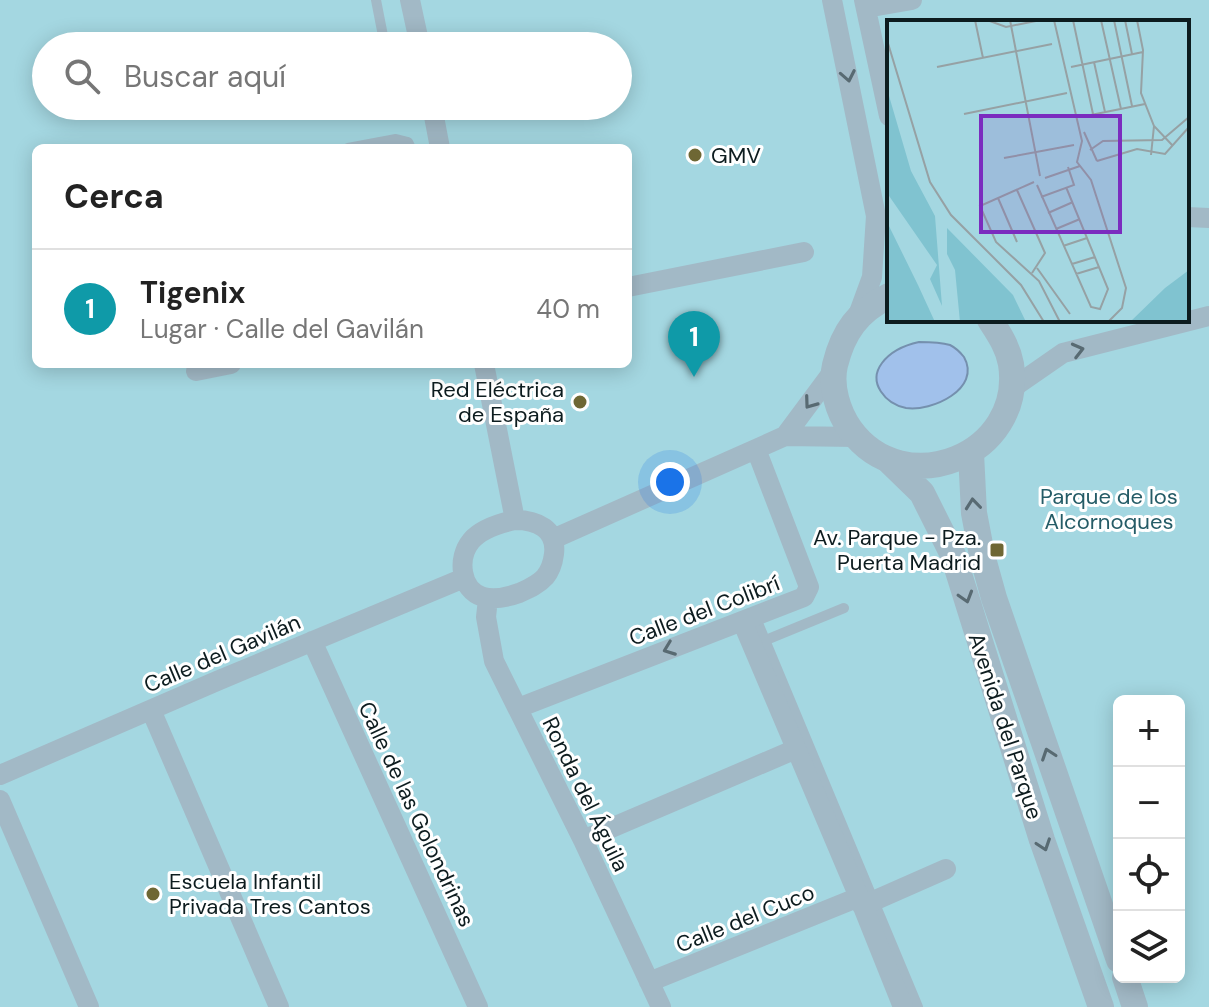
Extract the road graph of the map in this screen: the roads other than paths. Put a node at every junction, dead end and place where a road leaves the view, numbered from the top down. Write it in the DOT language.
graph roads {
  1 [pos="376,0"];
  2 [pos="410,0"];
  3 [pos="832,0"];
  4 [pos="912,0"];
  5 [pos="865,4"];
  6 [pos="382,32"];
  7 [pos="417,32"];
  8 [pos="887,107"];
  9 [pos="435,120"];
  10 [pos="369,144"];
  11 [pos="409,144"];
  12 [pos="439,144"];
  13 [pos="1189,217"];
  14 [pos="1209,218"];
  15 [pos="804,252"];
  16 [pos="632,286"];
  17 [pos="887,297"];
  18 [pos="1209,316"];
  19 [pos="857,318"];
  20 [pos="1189,321"];
  21 [pos="991,322"];
  22 [pos="1185,322"];
  23 [pos="211,368"];
  24 [pos="485,368"];
  25 [pos="834,370"];
  26 [pos="196,371"];
  27 [pos="1011,389"];
  28 [pos="785,436"];
  29 [pos="856,437"];
  30 [pos="756,449"];
  31 [pos="971,453"];
  32 [pos="887,459"];
  33 [pos="515,520"];
  34 [pos="553,539"];
  35 [pos="464,578"];
  36 [pos="488,599"];
  37 [pos="844,608"];
  38 [pos="749,619"];
  39 [pos="766,640"];
  40 [pos="312,641"];
  41 [pos="518,708"];
  42 [pos="151,710"];
  43 [pos="796,749"];
  44 [pos="0,775"];
  45 [pos="0,800"];
  46 [pos="583,840"];
  47 [pos="946,869"];
  48 [pos="865,901"];
  49 [pos="1113,943"];
  50 [pos="649,982"];
  51 [pos="1127,983"];
  52 [pos="89,1007"];
  53 [pos="279,1007"];
  54 [pos="478,1007"];
  55 [pos="661,1007"];
  56 [pos="903,1007"];
  57 [pos="918,1007"];
  58 [pos="1101,1007"];
  59 [pos="1135,1007"];
  1 -- 6 [label="lane"];
  2 -- 7 [label="street"];
  3 -- 19 [label="street, one-way"];
  4 -- 5 [label="street"];
  5 -- 8 [label="street"];
  9 -- 12 [label="street"];
  10 -- 11 [label="lane"];
  13 -- 14 [label="street"];
  15 -- 16 [label="street"];
  17 -- 19 [label="street"];
  20 -- 18 [label="street, one-way"];
  19 -- 25 [label="street"];
  21 -- 27 [label="street"];
  27 -- 22 [label="street, one-way"];
  23 -- 26 [label="street"];
  24 -- 33 [label="street"];
  25 -- 28 [label="street, one-way"];
  25 -- 29 [label="street"];
  27 -- 31 [label="street"];
  28 -- 29 [label="street"];
  28 -- 30 [label="street"];
  29 -- 32 [label="street, Avenida del Parque"];
  30 -- 34 [label="street"];
  30 -- 38 [label="street, Calle del Colibrí"];
  31 -- 32 [label="street"];
  49 -- 31 [label="street, Avenida del Parque, one-way"];
  32 -- 58 [label="street, Avenida del Parque, one-way"];
  33 -- 34 [label="street"];
  33 -- 35 [label="street"];
  34 -- 36 [label="street"];
  35 -- 36 [label="street"];
  35 -- 40 [label="street, Calle del Gavilán"];
  36 -- 41 [label="street, Ronda del Águila"];
  37 -- 39 [label="lane"];
  38 -- 39 [label="lane"];
  38 -- 41 [label="street, Calle del Colibrí, one-way"];
  38 -- 43 [label="street"];
  39 -- 48 [label="lane"];
  40 -- 42 [label="street, Calle del Gavilán"];
  40 -- 54 [label="street, Calle de las Golondrinas"];
  41 -- 46 [label="street, Ronda del Águila"];
  42 -- 44 [label="street, Calle del Gavilán"];
  42 -- 53 [label="street"];
  43 -- 46 [label="street"];
  43 -- 48 [label="street"];
  45 -- 52 [label="street"];
  46 -- 50 [label="street, Ronda del Águila"];
  47 -- 48 [label="street, Calle del Cuco"];
  48 -- 50 [label="street, Calle del Cuco"];
  48 -- 56 [label="street"];
  48 -- 57 [label="lane"];
  50 -- 55 [label="street, Ronda del Águila"];
  51 -- 59 [label="street"];
}
